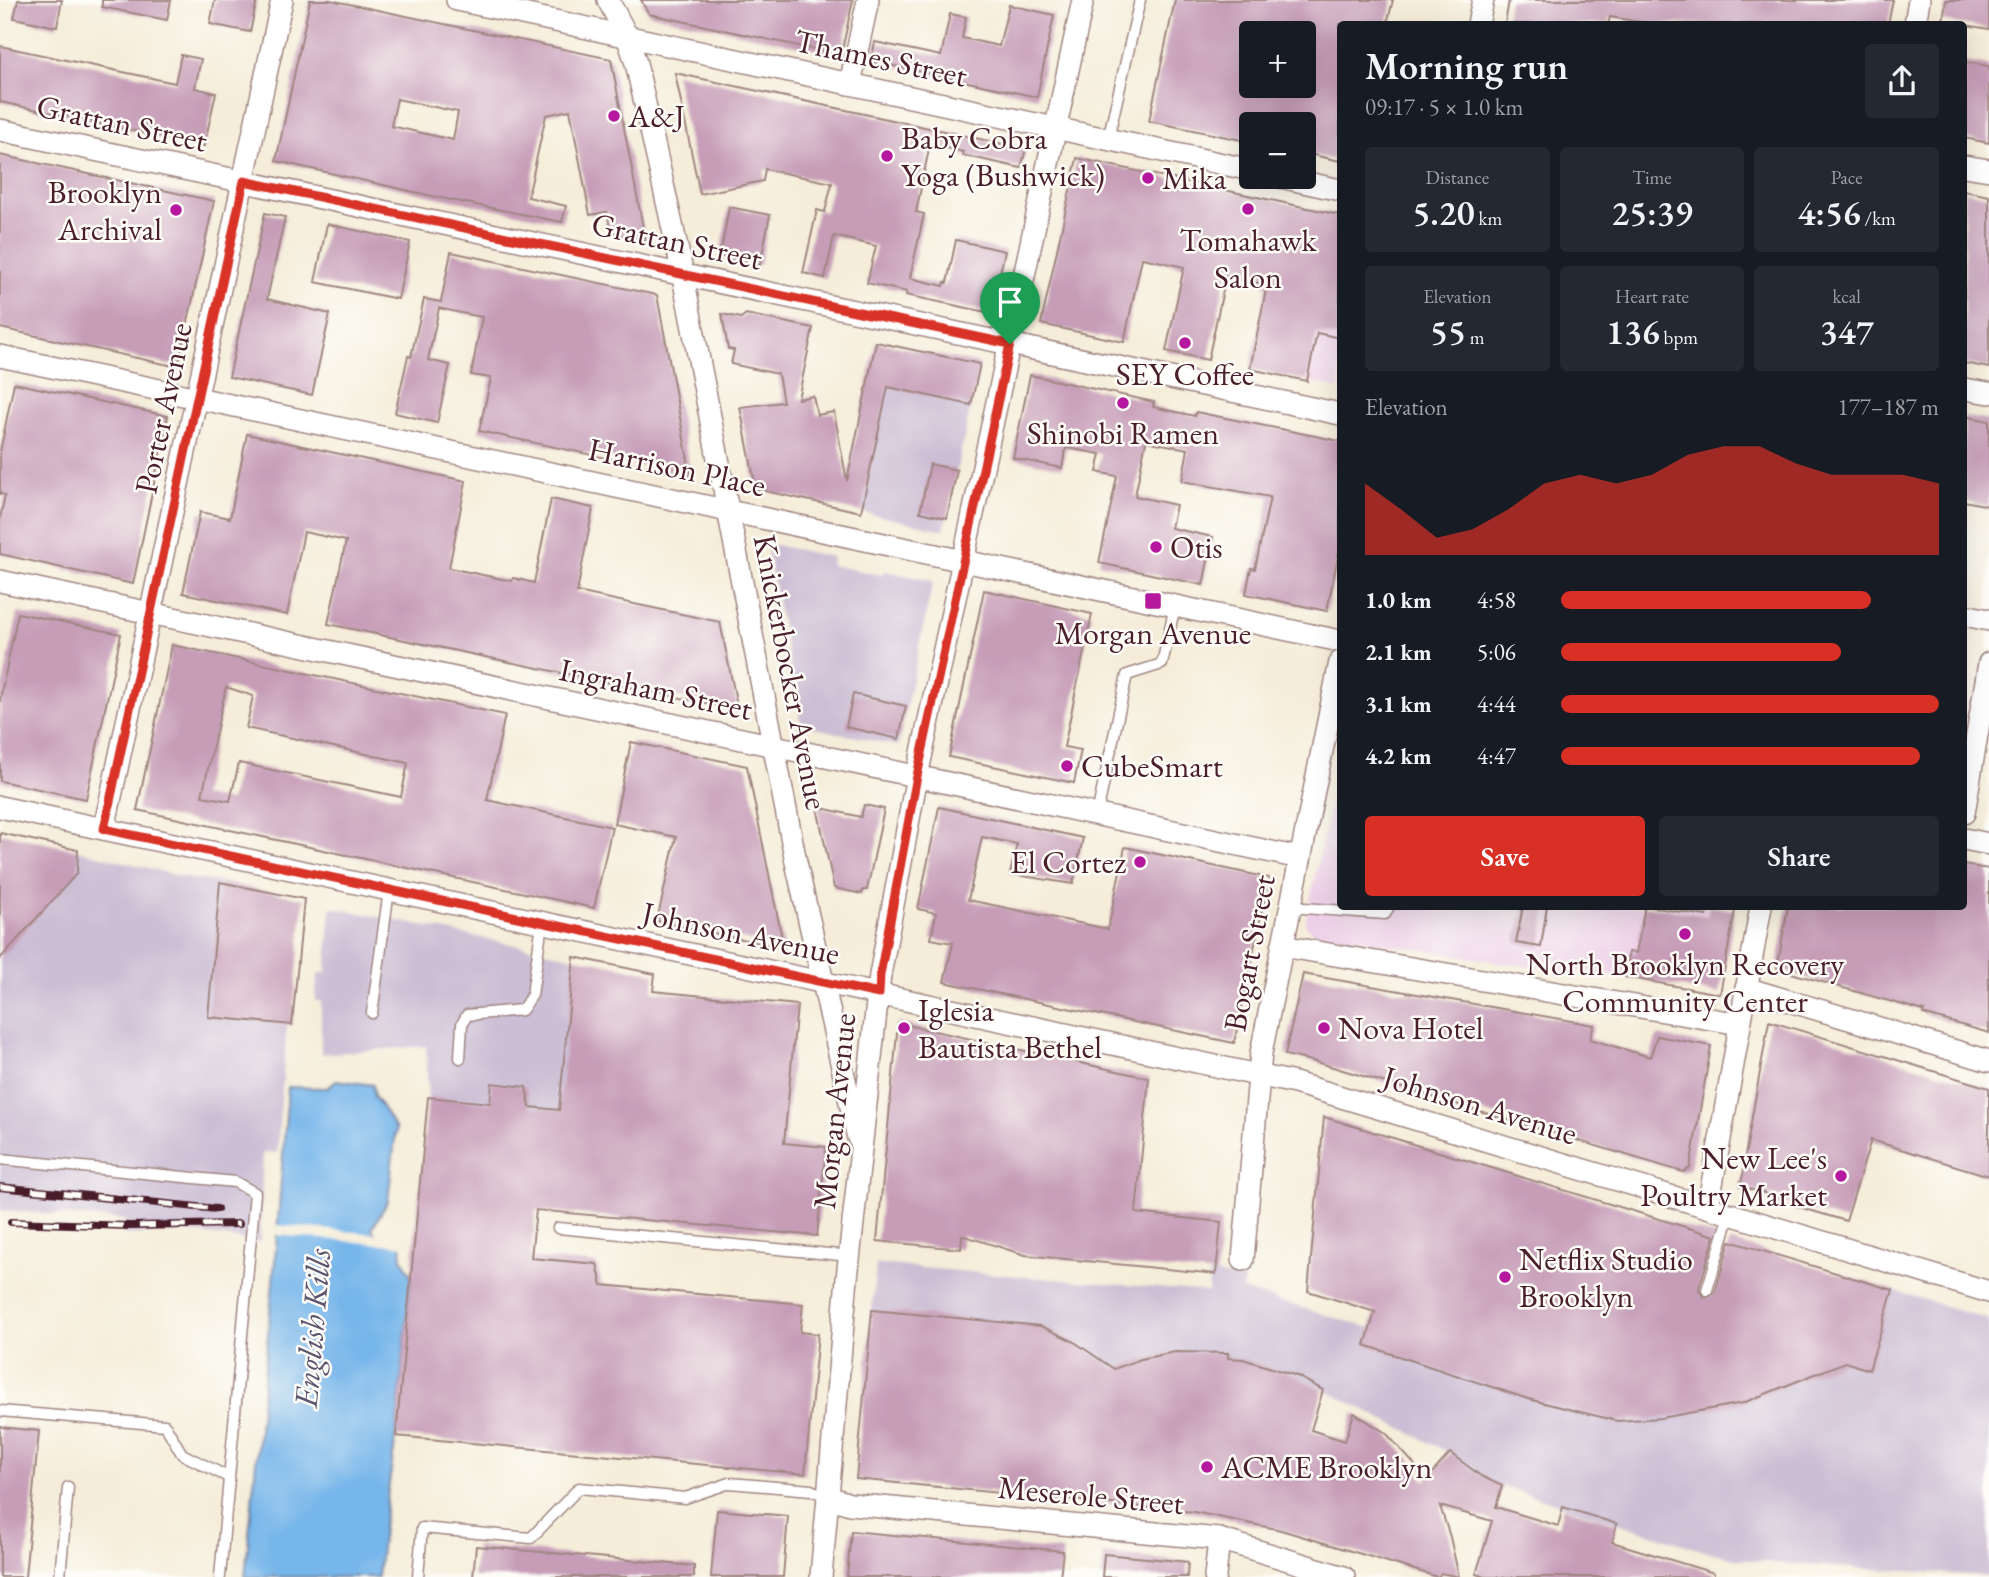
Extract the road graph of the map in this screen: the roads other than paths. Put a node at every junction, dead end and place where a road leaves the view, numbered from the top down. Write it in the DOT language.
graph roads {
  1 [pos="282,0"];
  2 [pos="457,0"];
  3 [pos="608,0"];
  4 [pos="868,0"];
  5 [pos="1083,0"];
  6 [pos="1140,0"];
  7 [pos="1483,0"];
  8 [pos="1919,0"];
  9 [pos="1479,21"];
  10 [pos="1916,21"];
  11 [pos="626,36"];
  12 [pos="850,84"];
  13 [pos="1056,128"];
  14 [pos="0,130"];
  15 [pos="1108,139"];
  16 [pos="1967,166"];
  17 [pos="1239,167"];
  18 [pos="1989,170"];
  19 [pos="244,181"];
  20 [pos="1316,185"];
  21 [pos="1337,189"];
  22 [pos="682,274"];
  23 [pos="1010,344"];
  24 [pos="0,356"];
  25 [pos="1967,389"];
  26 [pos="1989,393"];
  27 [pos="198,397"];
  28 [pos="1337,413"];
  29 [pos="728,510"];
  30 [pos="964,560"];
  31 [pos="0,582"];
  32 [pos="1175,606"];
  33 [pos="152,613"];
  34 [pos="1967,616"];
  35 [pos="1989,620"];
  36 [pos="1337,640"];
  37 [pos="1989,663"];
  38 [pos="1337,696"];
  39 [pos="1334,729"];
  40 [pos="774,746"];
  41 [pos="917,776"];
  42 [pos="1967,795"];
  43 [pos="0,807"];
  44 [pos="1097,814"];
  45 [pos="104,829"];
  46 [pos="1967,840"];
  47 [pos="1989,844"];
  48 [pos="1300,858"];
  49 [pos="389,890"];
  50 [pos="1290,907"];
  51 [pos="1387,910"];
  52 [pos="1760,910"];
  53 [pos="542,923"];
  54 [pos="1282,946"];
  55 [pos="822,982"];
  56 [pos="1746,988"];
  57 [pos="879,994"];
  58 [pos="372,1013"];
  59 [pos="1740,1024"];
  60 [pos="460,1058"];
  61 [pos="1989,1061"];
  62 [pos="1259,1075"];
  63 [pos="862,1153"];
  64 [pos="0,1159"];
  65 [pos="1708,1207"];
  66 [pos="1730,1214"];
  67 [pos="558,1228"];
  68 [pos="850,1256"];
  69 [pos="1243,1260"];
  70 [pos="1707,1290"];
  71 [pos="1989,1292"];
  72 [pos="0,1411"];
  73 [pos="228,1477"];
  74 [pos="68,1487"];
  75 [pos="828,1497"];
  76 [pos="1219,1539"];
  77 [pos="60,1577"];
  78 [pos="220,1577"];
  79 [pos="418,1577"];
  80 [pos="821,1577"];
  81 [pos="1215,1577"];
  82 [pos="1344,1577"];
  1 -- 19 [label="street, Porter Avenue"];
  2 -- 11 [label="street, Thames Street"];
  3 -- 11 [label="street, Knickerbocker Avenue"];
  4 -- 12 [label="street"];
  5 -- 13 [label="street, Morgan Avenue"];
  6 -- 15 [label="lane"];
  7 -- 9 [label="street"];
  8 -- 10 [label="street"];
  11 -- 12 [label="street, Thames Street"];
  11 -- 22 [label="street, Knickerbocker Avenue"];
  12 -- 13 [label="street, Thames Street"];
  13 -- 15 [label="street, Thames Street"];
  13 -- 23 [label="street, Morgan Avenue"];
  14 -- 19 [label="street, Grattan Street"];
  15 -- 17 [label="street, Thames Street"];
  16 -- 18 [label="street"];
  19 -- 22 [label="street, Grattan Street"];
  19 -- 27 [label="street, Porter Avenue"];
  20 -- 21 [label="street"];
  22 -- 23 [label="street, Grattan Street"];
  22 -- 29 [label="street, Knickerbocker Avenue"];
  23 -- 28 [label="street, Grattan Street"];
  23 -- 30 [label="street, Morgan Avenue"];
  24 -- 27 [label="street, Harrison Place"];
  25 -- 26 [label="street"];
  27 -- 29 [label="street, Harrison Place"];
  27 -- 33 [label="street, Porter Avenue"];
  29 -- 30 [label="street, Harrison Place"];
  29 -- 40 [label="street, Knickerbocker Avenue"];
  30 -- 32 [label="street, Harrison Place"];
  30 -- 41 [label="street, Morgan Avenue"];
  31 -- 33 [label="street, Ingraham Street"];
  32 -- 36 [label="street, Harrison Place"];
  32 -- 44 [label="lane"];
  33 -- 40 [label="street, Ingraham Street"];
  33 -- 45 [label="street, Porter Avenue"];
  34 -- 35 [label="street"];
  37 -- 42 [label="street"];
  38 -- 39 [label="street, Bogart Street"];
  39 -- 48 [label="street, Bogart Street"];
  40 -- 41 [label="street, Ingraham Street"];
  40 -- 55 [label="street, Knickerbocker Avenue"];
  41 -- 44 [label="street, Ingraham Street"];
  41 -- 57 [label="street, Morgan Avenue"];
  43 -- 45 [label="street, Johnson Avenue"];
  44 -- 48 [label="street, Ingraham Street"];
  45 -- 49 [label="street, Johnson Avenue"];
  46 -- 47 [label="street"];
  48 -- 50 [label="street, Bogart Street"];
  49 -- 53 [label="street, Johnson Avenue"];
  49 -- 58 [label="lane"];
  50 -- 51 [label="lane"];
  50 -- 54 [label="street, Bogart Street"];
  52 -- 56 [label="street"];
  53 -- 55 [label="street, Johnson Avenue"];
  53 -- 60 [label="lane"];
  54 -- 59 [label="street"];
  54 -- 62 [label="street, Bogart Street"];
  55 -- 57 [label="street, Johnson Avenue"];
  55 -- 63 [label="street, Knickerbocker Avenue"];
  56 -- 59 [label="street"];
  56 -- 61 [label="street"];
  57 -- 62 [label="street, Johnson Avenue"];
  57 -- 63 [label="street, Morgan Avenue"];
  59 -- 65 [label="street"];
  62 -- 65 [label="street, Johnson Avenue"];
  62 -- 69 [label="street, Bogart Street"];
  63 -- 68 [label="street, Morgan Avenue"];
  64 -- 73 [label="lane"];
  65 -- 66 [label="street, Johnson Avenue"];
  66 -- 70 [label="lane"];
  66 -- 71 [label="street, Johnson Avenue"];
  67 -- 68 [label="lane"];
  68 -- 75 [label="street, Morgan Avenue"];
  72 -- 73 [label="lane"];
  73 -- 78 [label="lane"];
  74 -- 77 [label="lane"];
  75 -- 76 [label="street, Meserole Street"];
  75 -- 79 [label="lane"];
  75 -- 80 [label="street, Morgan Avenue"];
  76 -- 81 [label="street"];
  76 -- 82 [label="street, Meserole Street"];
}
